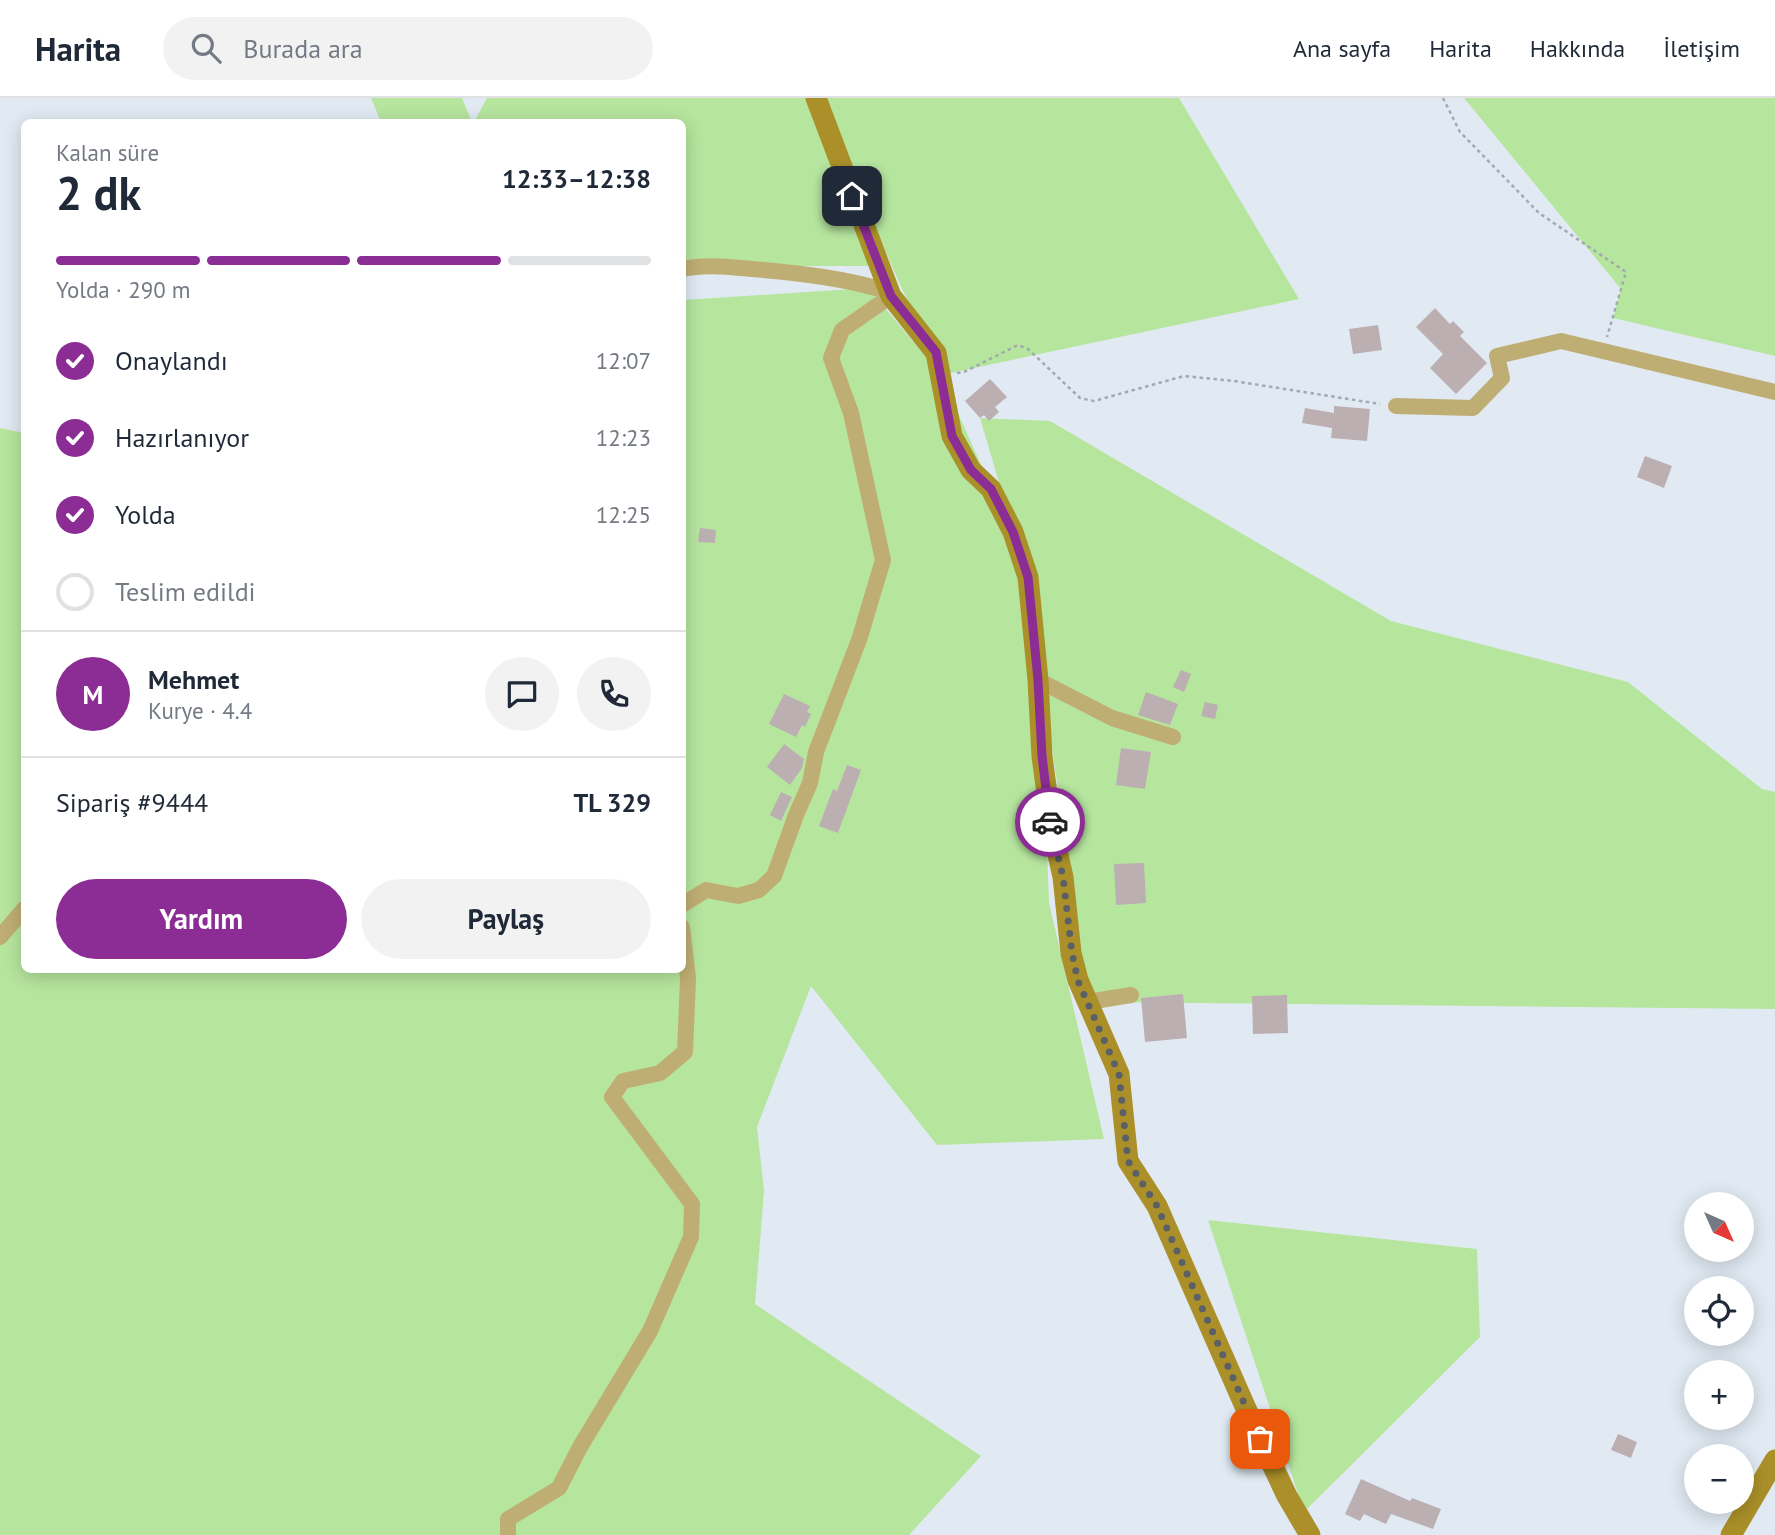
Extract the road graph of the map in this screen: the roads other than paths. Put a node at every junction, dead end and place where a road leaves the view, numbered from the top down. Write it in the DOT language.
graph roads {
  1 [pos="816,98"];
  2 [pos="686,269"];
  3 [pos="891,294"];
  4 [pos="1775,393"];
  5 [pos="1396,406"];
  6 [pos="1038,680"];
  7 [pos="1172,737"];
  8 [pos="686,902"];
  9 [pos="21,912"];
  10 [pos="0,937"];
  11 [pos="686,961"];
  12 [pos="1131,996"];
  13 [pos="1088,1002"];
  14 [pos="1775,1460"];
  15 [pos="508,1535"];
  16 [pos="1310,1535"];
  17 [pos="1731,1535"];
  1 -- 3 [label="street"];
  2 -- 3 [label="street"];
  3 -- 6 [label="street"];
  3 -- 8 [label="street"];
  4 -- 5 [label="street"];
  6 -- 7 [label="street"];
  6 -- 13 [label="street"];
  9 -- 10 [label="street"];
  11 -- 15 [label="street"];
  12 -- 13 [label="street"];
  13 -- 16 [label="street"];
  14 -- 17 [label="street"];
}
